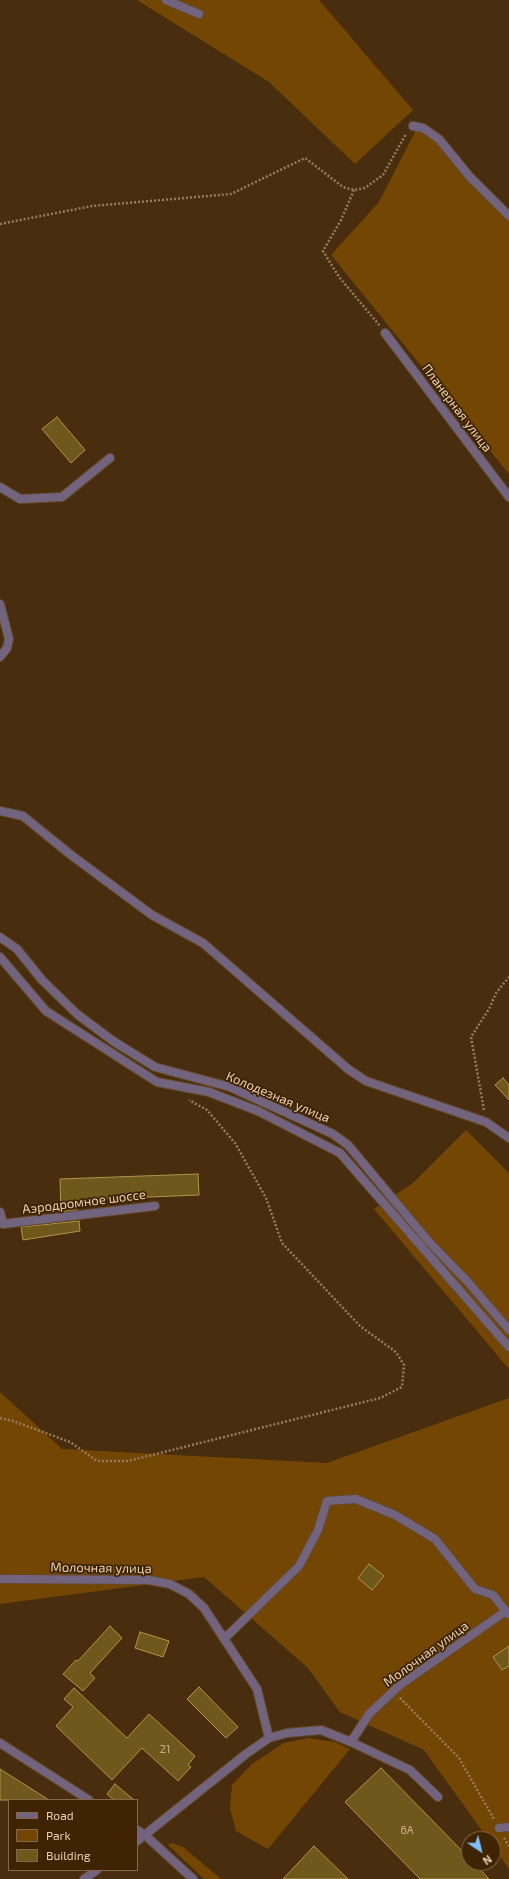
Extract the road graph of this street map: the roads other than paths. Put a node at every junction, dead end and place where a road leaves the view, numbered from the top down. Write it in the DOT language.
graph roads {
  1 [pos="166,0"];
  2 [pos="199,14"];
  3 [pos="413,126"];
  4 [pos="509,216"];
  5 [pos="385,333"];
  6 [pos="110,458"];
  7 [pos="0,487"];
  8 [pos="509,497"];
  9 [pos="0,604"];
  10 [pos="0,657"];
  11 [pos="0,811"];
  12 [pos="0,937"];
  13 [pos="0,958"];
  14 [pos="509,1138"];
  15 [pos="155,1206"];
  16 [pos="0,1212"];
  17 [pos="509,1330"];
  18 [pos="509,1347"];
  19 [pos="0,1579"];
  20 [pos="507,1613"];
  21 [pos="224,1639"];
  22 [pos="269,1738"];
  23 [pos="351,1742"];
  24 [pos="0,1743"];
  25 [pos="438,1797"];
  26 [pos="87,1799"];
  27 [pos="509,1827"];
  28 [pos="499,1828"];
  29 [pos="138,1831"];
  30 [pos="145,1835"];
  31 [pos="138,1840"];
  32 [pos="96,1871"];
  33 [pos="84,1879"];
  34 [pos="193,1879"];
  1 -- 2 [label="street"];
  3 -- 4 [label="street"];
  5 -- 8 [label="street, Планерная улица"];
  6 -- 7 [label="street"];
  9 -- 10 [label="street"];
  11 -- 14 [label="street"];
  12 -- 17 [label="street, Колодезная улица"];
  13 -- 18 [label="street, Колодезная улица"];
  15 -- 16 [label="street, Аэродромное шоссе"];
  19 -- 21 [label="street, Молочная улица"];
  20 -- 21 [label="street, Молочная улица"];
  20 -- 23 [label="street, Молочная улица"];
  21 -- 22 [label="street, Молочная улица"];
  22 -- 23 [label="street"];
  22 -- 30 [label="street"];
  23 -- 25 [label="street"];
  24 -- 26 [label="street"];
  27 -- 28 [label="street"];
  29 -- 30 [label="street"];
  30 -- 31 [label="street"];
  30 -- 34 [label="street"];
  32 -- 33 [label="street"];
}
